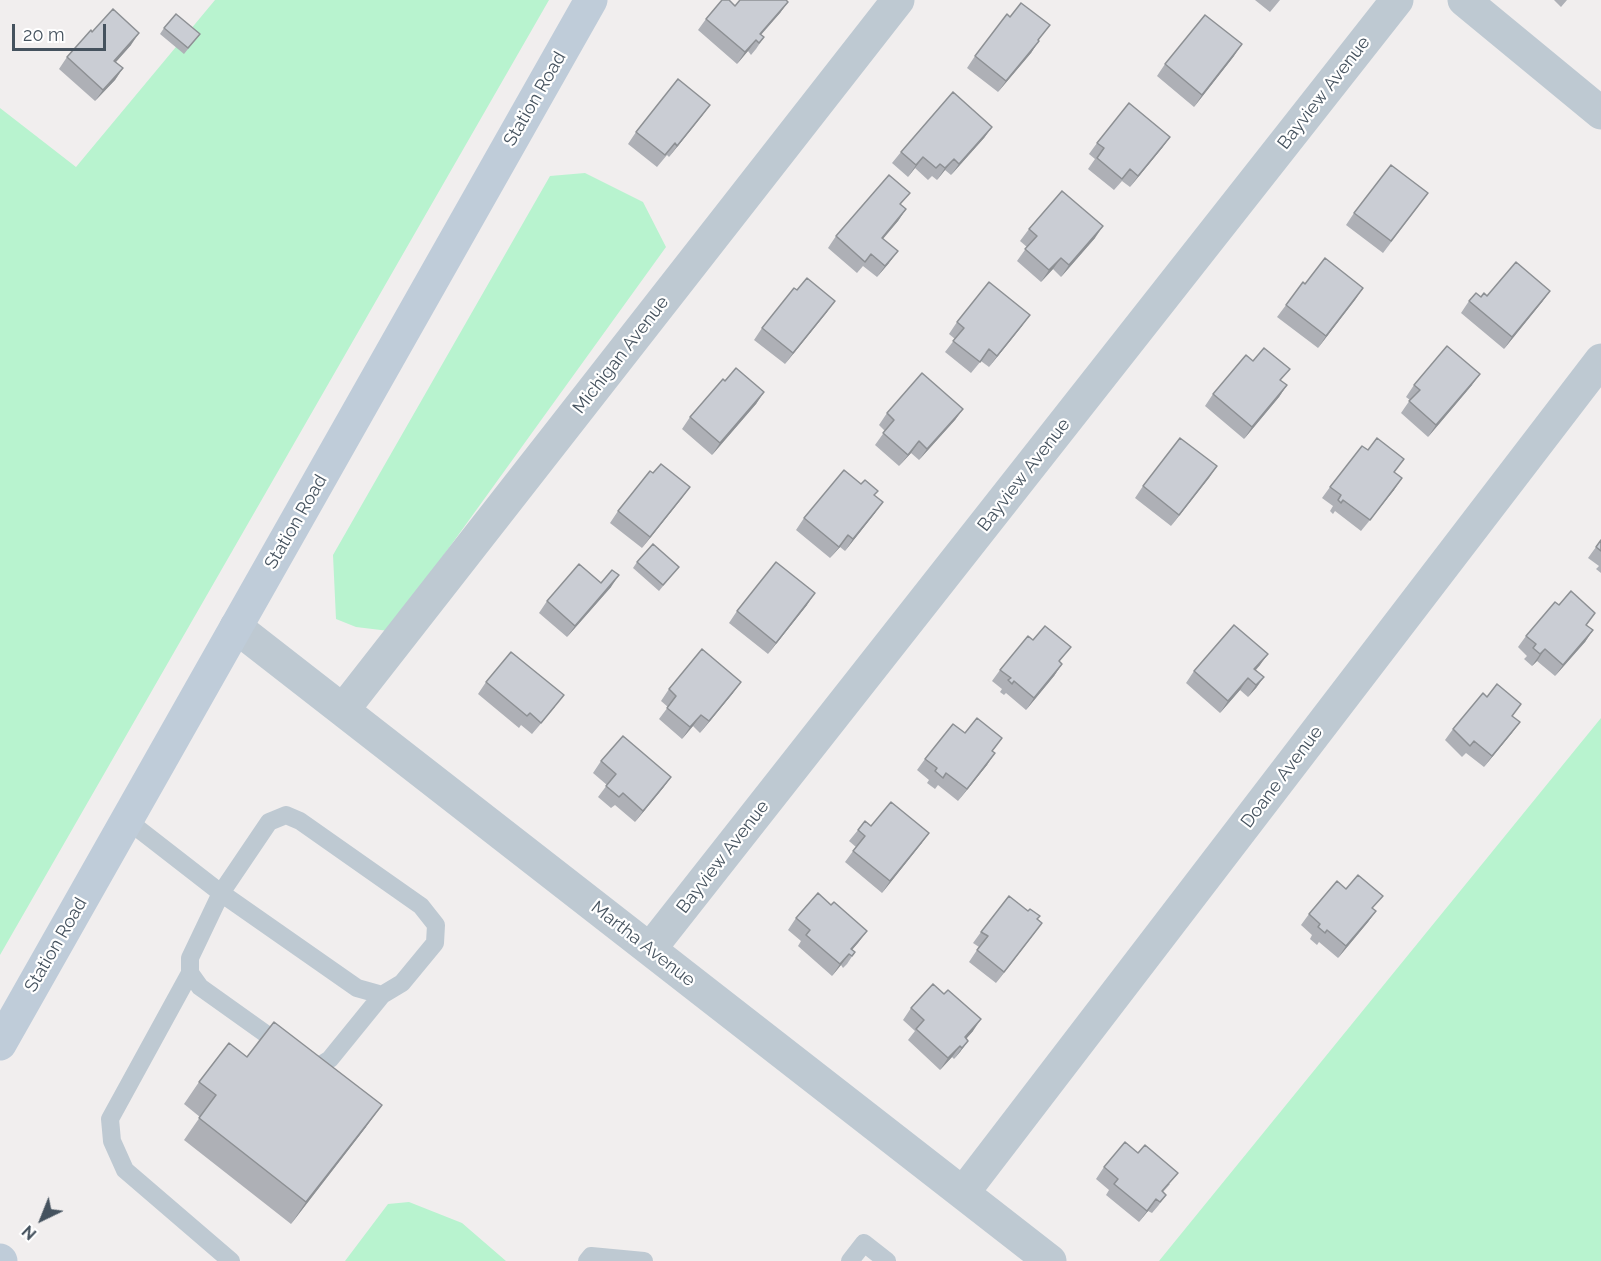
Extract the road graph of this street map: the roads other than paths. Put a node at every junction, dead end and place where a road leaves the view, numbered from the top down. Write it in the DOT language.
graph roads {
  1 [pos="591,0"];
  2 [pos="898,0"];
  3 [pos="1397,0"];
  4 [pos="1464,0"];
  5 [pos="1601,112"];
  6 [pos="1601,360"];
  7 [pos="236,627"];
  8 [pos="343,710"];
  9 [pos="127,820"];
  10 [pos="221,893"];
  11 [pos="650,949"];
  12 [pos="190,973"];
  13 [pos="381,995"];
  14 [pos="0,1044"];
  15 [pos="963,1193"];
  16 [pos="231,1261"];
  17 [pos="587,1261"];
  18 [pos="644,1261"];
  19 [pos="850,1261"];
  20 [pos="886,1261"];
  21 [pos="1050,1261"];
  1 -- 7 [label="main road, Station Road"];
  2 -- 8 [label="street, Michigan Avenue"];
  3 -- 11 [label="street, Bayview Avenue"];
  4 -- 5 [label="street"];
  6 -- 15 [label="street, Doane Avenue"];
  7 -- 8 [label="street, Martha Avenue"];
  7 -- 9 [label="main road, Station Road"];
  8 -- 11 [label="street, Martha Avenue"];
  9 -- 10 [label="lane"];
  9 -- 14 [label="main road, Station Road"];
  10 -- 12 [label="lane"];
  10 -- 13 [label="lane"];
  10 -- 13 [label="lane"];
  11 -- 15 [label="street, Martha Avenue"];
  12 -- 13 [label="lane"];
  12 -- 16 [label="lane"];
  15 -- 21 [label="street, Martha Avenue"];
  17 -- 18 [label="lane"];
  19 -- 20 [label="lane"];
}
